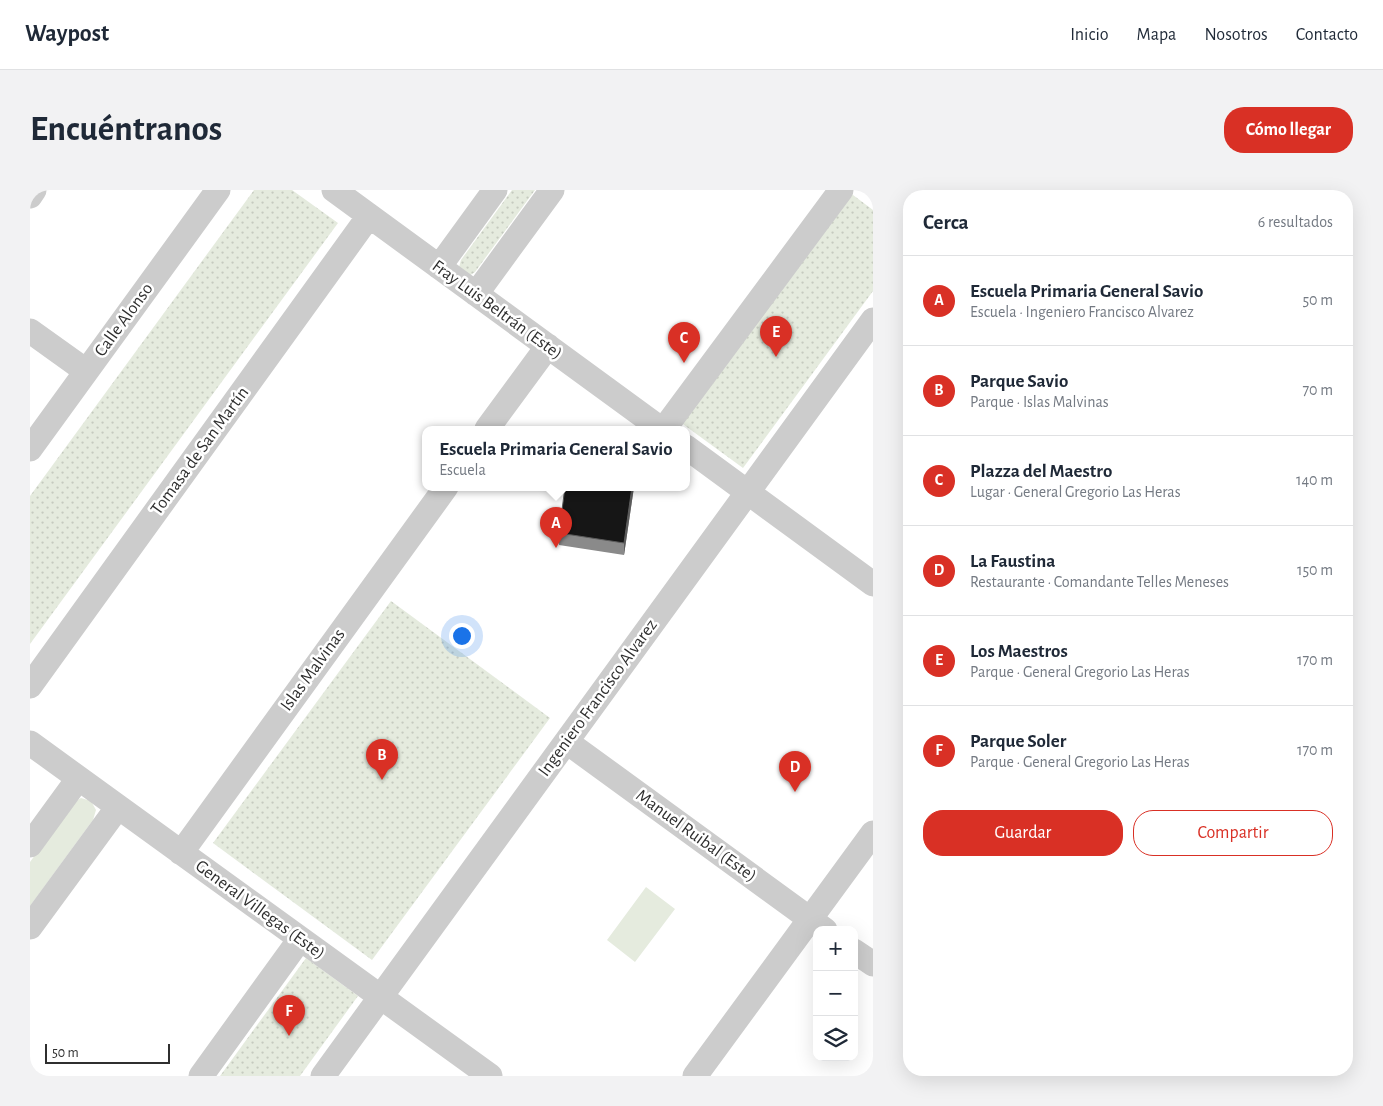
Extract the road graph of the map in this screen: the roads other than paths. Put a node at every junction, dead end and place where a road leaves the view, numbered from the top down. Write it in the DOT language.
graph roads {
  1 [pos="34,190"];
  2 [pos="218,190"];
  3 [pos="334,190"];
  4 [pos="495,190"];
  5 [pos="552,190"];
  6 [pos="841,190"];
  7 [pos="30,196"];
  8 [pos="369,216"];
  9 [pos="439,267"];
  10 [pos="476,294"];
  11 [pos="873,320"];
  12 [pos="30,331"];
  13 [pos="548,346"];
  14 [pos="86,372"];
  15 [pos="490,426"];
  16 [pos="659,426"];
  17 [pos="665,426"];
  18 [pos="30,449"];
  19 [pos="690,450"];
  20 [pos="443,491"];
  21 [pos="748,492"];
  22 [pos="873,584"];
  23 [pos="30,686"];
  24 [pos="567,742"];
  25 [pos="30,743"];
  26 [pos="78,778"];
  27 [pos="118,807"];
  28 [pos="873,833"];
  29 [pos="30,845"];
  30 [pos="181,852"];
  31 [pos="818,924"];
  32 [pos="30,927"];
  33 [pos="300,939"];
  34 [pos="858,954"];
  35 [pos="873,964"];
  36 [pos="381,997"];
  37 [pos="201,1076"];
  38 [pos="323,1076"];
  39 [pos="490,1076"];
  40 [pos="695,1076"];
  1 -- 7 [label="street"];
  2 -- 14 [label="street, Calle Alonso"];
  3 -- 8 [label="street, Fray Luis Beltrán (Este)"];
  4 -- 9 [label="street"];
  5 -- 10 [label="street"];
  6 -- 17 [label="street"];
  8 -- 9 [label="street, Fray Luis Beltrán (Este)"];
  8 -- 23 [label="street, Tomasa de San Martín"];
  9 -- 10 [label="street, Fray Luis Beltrán (Este)"];
  10 -- 13 [label="street, Fray Luis Beltrán (Este)"];
  11 -- 21 [label="street, Ingeniero Francisco Alvarez"];
  12 -- 14 [label="street"];
  13 -- 15 [label="street"];
  13 -- 16 [label="street, Fray Luis Beltrán (Este)"];
  14 -- 18 [label="street, Calle Alonso"];
  19 -- 21 [label="street"];
  20 -- 30 [label="street, Islas Malvinas"];
  21 -- 22 [label="street"];
  21 -- 24 [label="street, Ingeniero Francisco Alvarez"];
  24 -- 31 [label="street, Manuel Ruibal (Este)"];
  24 -- 36 [label="street, Ingeniero Francisco Alvarez"];
  25 -- 26 [label="street, General Villegas (Este)"];
  26 -- 27 [label="street, General Villegas (Este)"];
  26 -- 29 [label="street"];
  27 -- 30 [label="street, General Villegas (Este)"];
  27 -- 32 [label="street"];
  28 -- 31 [label="street"];
  30 -- 33 [label="street, General Villegas (Este)"];
  31 -- 40 [label="street"];
  33 -- 36 [label="street, General Villegas (Este)"];
  33 -- 37 [label="street"];
  34 -- 35 [label="street"];
  36 -- 38 [label="street, Ingeniero Francisco Alvarez"];
  36 -- 39 [label="street, General Villegas (Este)"];
}
